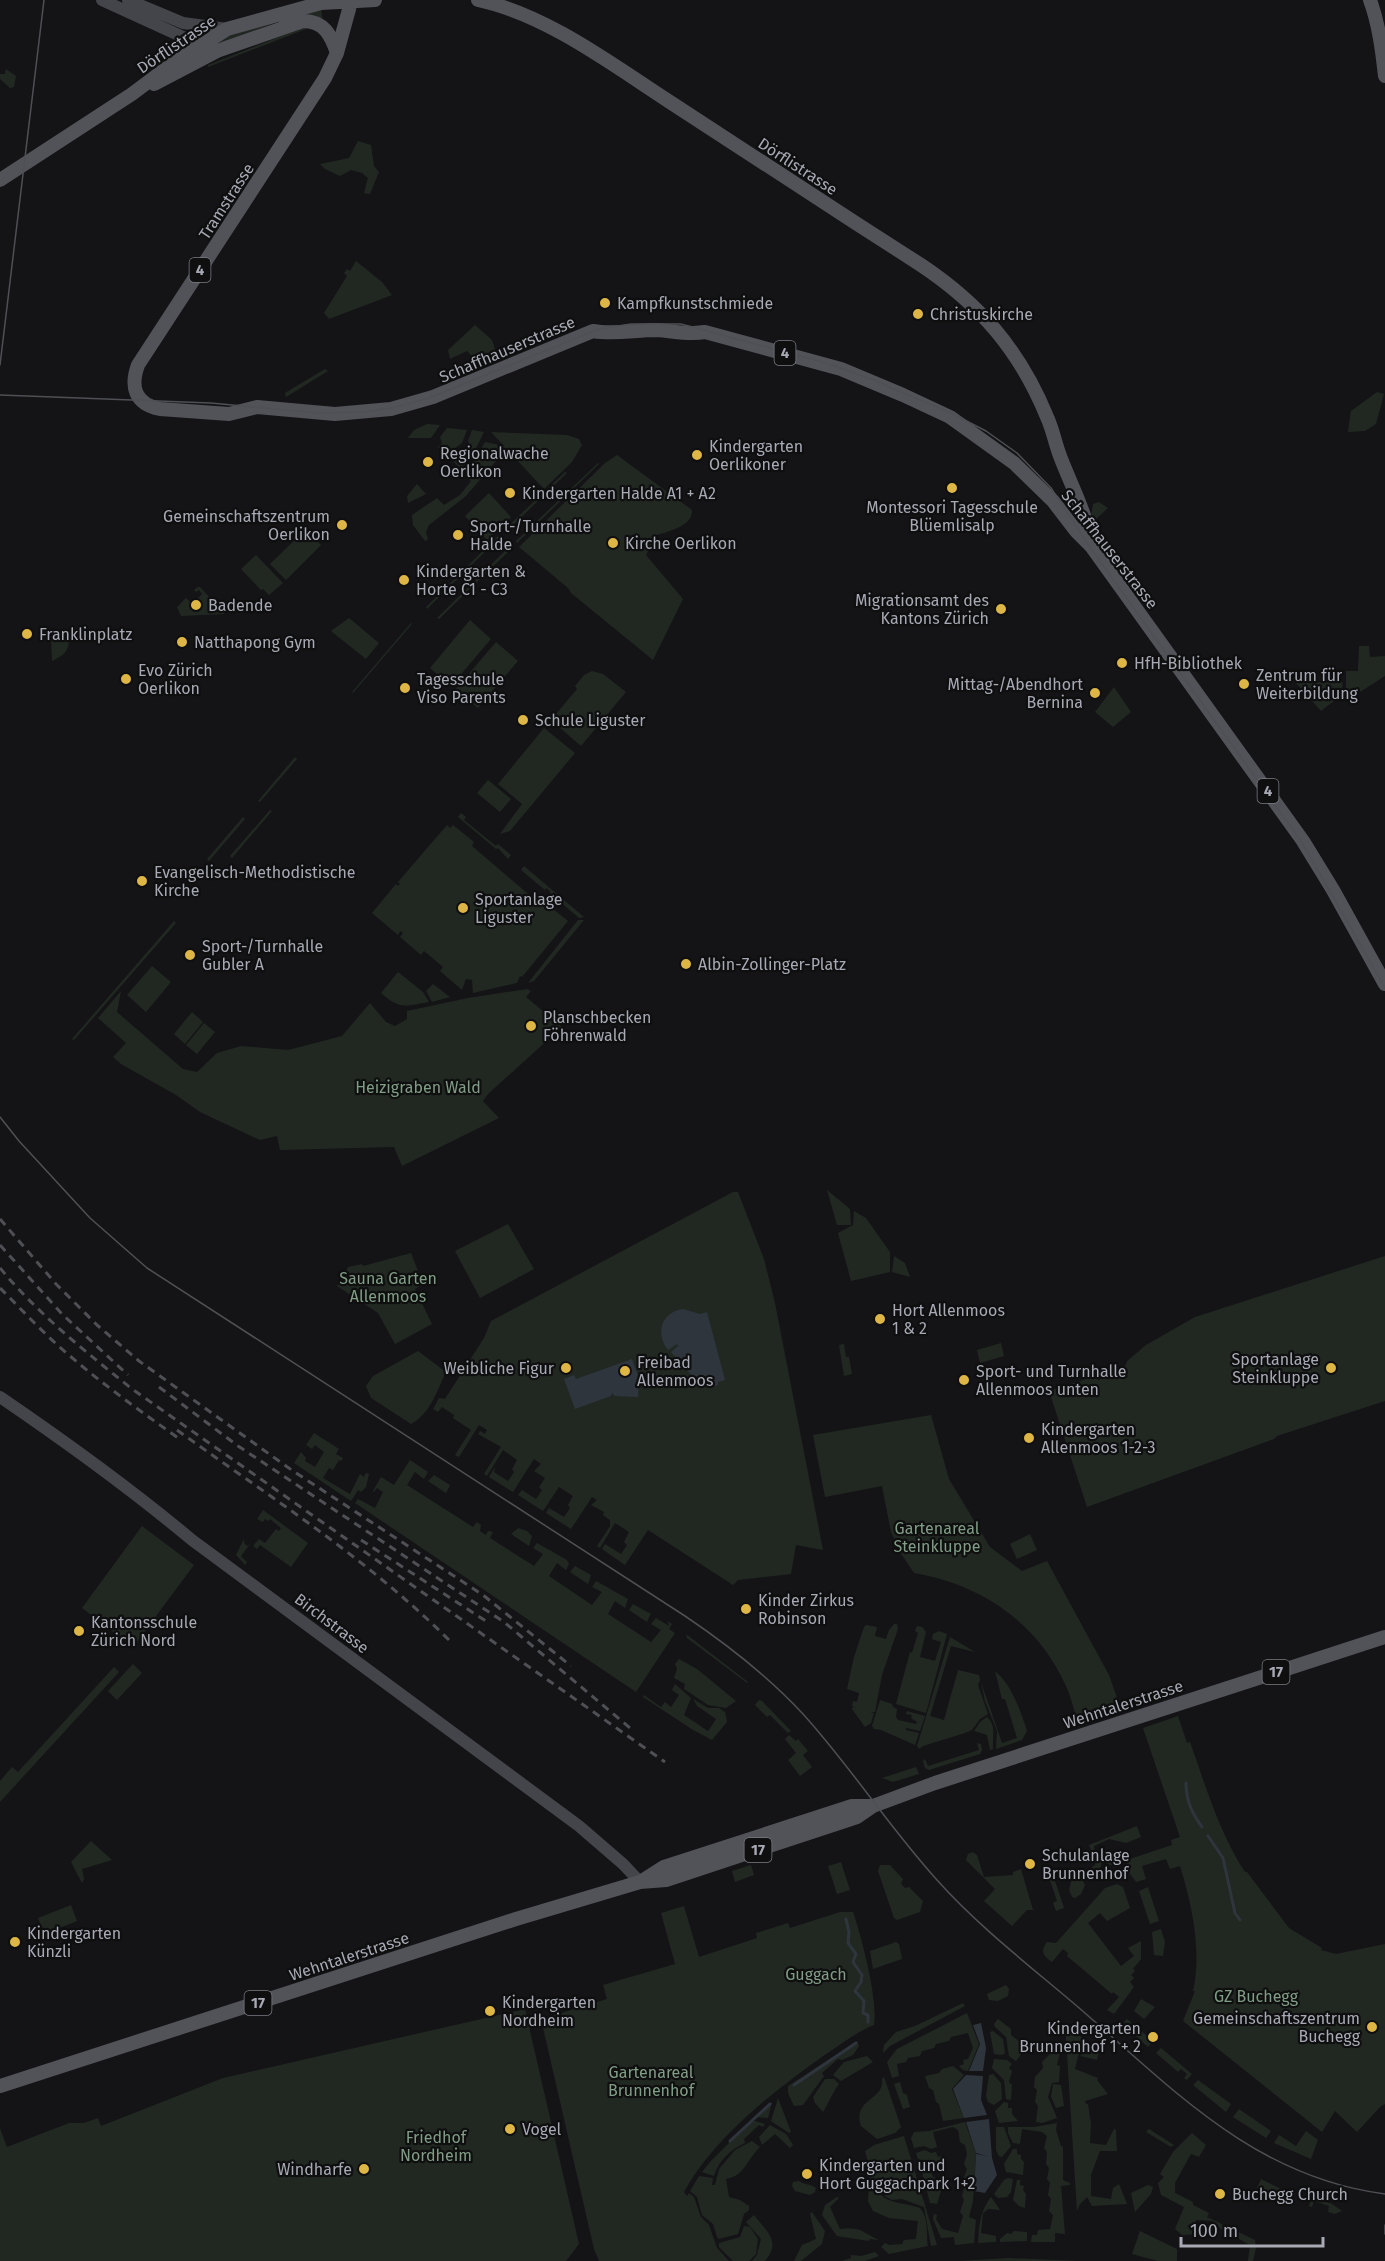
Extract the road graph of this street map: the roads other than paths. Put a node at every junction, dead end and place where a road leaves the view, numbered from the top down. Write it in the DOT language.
graph roads {
  1 [pos="102,0"];
  2 [pos="128,0"];
  3 [pos="375,0"];
  4 [pos="478,0"];
  5 [pos="1370,0"];
  6 [pos="351,2"];
  7 [pos="194,26"];
  8 [pos="227,29"];
  9 [pos="1384,49"];
  10 [pos="200,53"];
  11 [pos="337,53"];
  12 [pos="1385,75"];
  13 [pos="0,180"];
  14 [pos="138,398"];
  15 [pos="1091,546"];
  16 [pos="1385,984"];
  17 [pos="0,1397"];
  18 [pos="1385,1636"];
  19 [pos="640,1882"];
  20 [pos="0,2086"];
  1 -- 10 [label="main road"];
  2 -- 7 [label="main road"];
  3 -- 6 [label="main road, Dörflistrasse"];
  4 -- 15 [label="main road, Dörflistrasse / 4"];
  5 -- 9 [label="main road"];
  6 -- 8 [label="main road, Dörflistrasse"];
  6 -- 11 [label="main road, Tramstrasse"];
  7 -- 8 [label="main road"];
  7 -- 10 [label="main road"];
  8 -- 10 [label="main road, Dörflistrasse"];
  9 -- 12 [label="main road"];
  10 -- 11 [label="main road, Dörflistrasse"];
  10 -- 13 [label="main road, Dörflistrasse"];
  11 -- 14 [label="main road, Tramstrasse / 4"];
  14 -- 15 [label="main road, Schaffhauserstrasse / 4"];
  15 -- 16 [label="main road, Schaffhauserstrasse / 4"];
  17 -- 19 [label="main road, Birchstrasse"];
  18 -- 19 [label="main road, Wehntalerstrasse / 17"];
  19 -- 20 [label="main road, Wehntalerstrasse / 17"];
}
